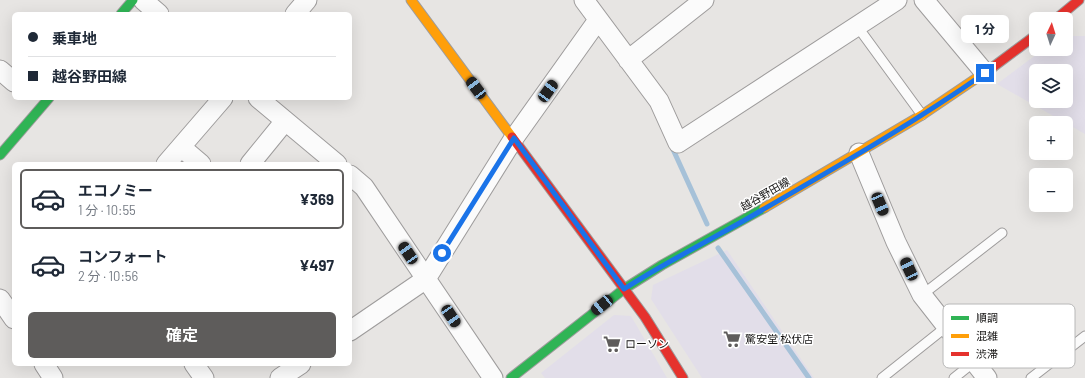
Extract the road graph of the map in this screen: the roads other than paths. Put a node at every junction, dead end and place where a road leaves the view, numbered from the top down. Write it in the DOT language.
graph roads {
  1 [pos="133,0"];
  2 [pos="143,0"];
  3 [pos="307,0"];
  4 [pos="411,0"];
  5 [pos="584,0"];
  6 [pos="704,0"];
  7 [pos="897,0"];
  8 [pos="924,0"];
  9 [pos="1079,0"];
  10 [pos="123,12"];
  11 [pos="157,12"];
  12 [pos="297,12"];
  13 [pos="1064,12"];
  14 [pos="598,20"];
  15 [pos="857,26"];
  16 [pos="1029,40"];
  17 [pos="628,60"];
  18 [pos="0,70"];
  19 [pos="985,73"];
  20 [pos="12,80"];
  21 [pos="221,100"];
  22 [pos="260,100"];
  23 [pos="41,101"];
  24 [pos="922,115"];
  25 [pos="285,121"];
  26 [pos="514,138"];
  27 [pos="181,147"];
  28 [pos="859,153"];
  29 [pos="0,155"];
  30 [pos="168,162"];
  31 [pos="199,162"];
  32 [pos="252,162"];
  33 [pos="329,162"];
  34 [pos="352,177"];
  35 [pos="1002,233"];
  36 [pos="426,279"];
  37 [pos="624,289"];
  38 [pos="922,295"];
  39 [pos="0,299"];
  40 [pos="12,316"];
  41 [pos="943,322"];
  42 [pos="943,328"];
  43 [pos="352,330"];
  44 [pos="1085,336"];
  45 [pos="1075,344"];
  46 [pos="45,366"];
  47 [pos="195,366"];
  48 [pos="297,366"];
  49 [pos="966,368"];
  50 [pos="979,368"];
  51 [pos="1044,368"];
  52 [pos="53,378"];
  53 [pos="204,378"];
  54 [pos="280,378"];
  55 [pos="493,378"];
  56 [pos="511,378"];
  57 [pos="683,378"];
  58 [pos="882,378"];
  59 [pos="954,378"];
  60 [pos="987,378"];
  61 [pos="1031,378"];
  1 -- 10 [label="main road"];
  2 -- 11 [label="street"];
  3 -- 12 [label="street"];
  4 -- 26 [label="main road"];
  5 -- 14 [label="street"];
  6 -- 17 [label="street"];
  7 -- 15 [label="street"];
  8 -- 19 [label="street"];
  9 -- 13 [label="main road"];
  14 -- 17 [label="street"];
  14 -- 26 [label="street"];
  15 -- 17 [label="street"];
  15 -- 24 [label="lane"];
  16 -- 19 [label="main road, 越谷野田線"];
  18 -- 20 [label="street"];
  19 -- 24 [label="main road, 越谷野田線"];
  21 -- 27 [label="street"];
  22 -- 25 [label="street"];
  23 -- 29 [label="main road"];
  24 -- 28 [label="main road, 越谷野田線"];
  25 -- 32 [label="street"];
  25 -- 33 [label="street"];
  26 -- 36 [label="street"];
  26 -- 37 [label="main road"];
  27 -- 30 [label="street"];
  27 -- 31 [label="street"];
  28 -- 37 [label="main road, 越谷野田線"];
  28 -- 38 [label="street"];
  34 -- 36 [label="street"];
  35 -- 38 [label="lane"];
  36 -- 43 [label="street"];
  36 -- 55 [label="street"];
  37 -- 56 [label="main road, 越谷野田線"];
  37 -- 57 [label="main road"];
  38 -- 41 [label="street"];
  39 -- 40 [label="street"];
  42 -- 58 [label="lane"];
  44 -- 45 [label="lane"];
  46 -- 52 [label="street"];
  47 -- 53 [label="street"];
  48 -- 54 [label="street"];
  49 -- 59 [label="lane"];
  50 -- 60 [label="street"];
  51 -- 61 [label="lane"];
}
